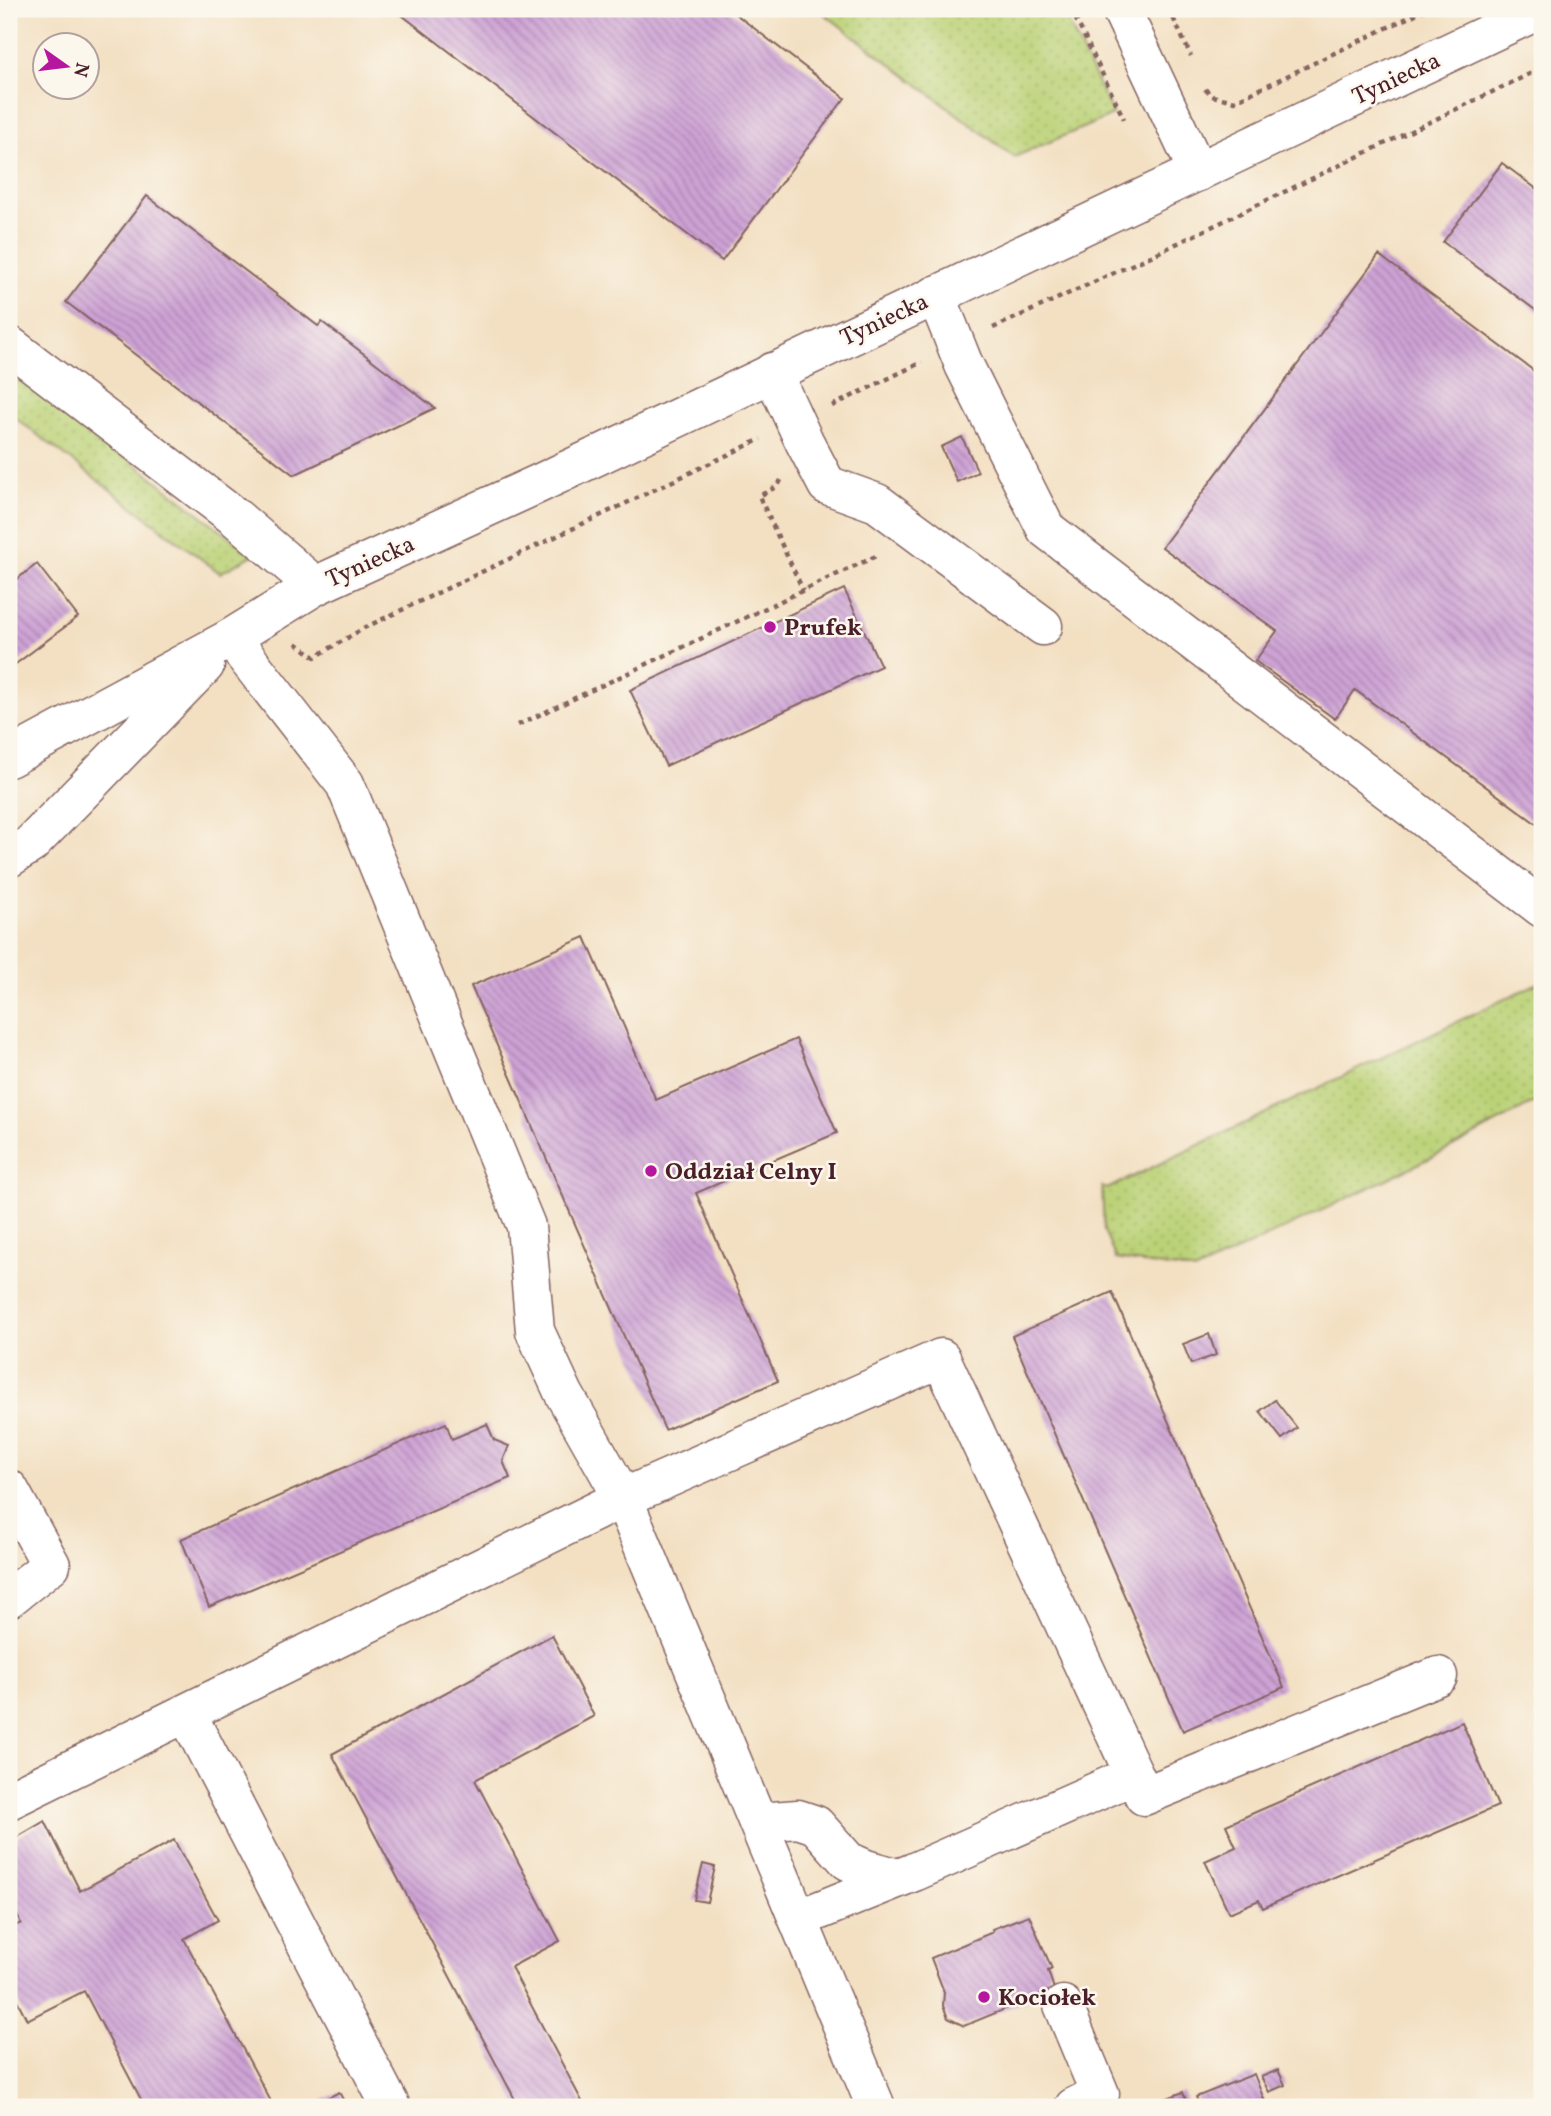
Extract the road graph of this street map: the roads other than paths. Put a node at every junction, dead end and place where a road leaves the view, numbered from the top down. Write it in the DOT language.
graph roads {
  1 [pos="1121,9"];
  2 [pos="1541,9"];
  3 [pos="1198,172"];
  4 [pos="936,295"];
  5 [pos="9,345"];
  6 [pos="772,372"];
  7 [pos="315,586"];
  8 [pos="1043,626"];
  9 [pos="230,638"];
  10 [pos="9,758"];
  11 [pos="9,858"];
  12 [pos="1542,908"];
  13 [pos="9,1489"];
  14 [pos="622,1498"];
  15 [pos="9,1598"];
  16 [pos="1438,1676"];
  17 [pos="187,1714"];
  18 [pos="1134,1775"];
  19 [pos="9,1800"];
  20 [pos="758,1822"];
  21 [pos="898,1878"];
  22 [pos="798,1919"];
  23 [pos="1063,2005"];
  24 [pos="1096,2103"];
  25 [pos="391,2107"];
  26 [pos="876,2107"];
  1 -- 3 [label="street"];
  2 -- 3 [label="street, Tyniecka"];
  3 -- 4 [label="street, Tyniecka"];
  4 -- 6 [label="street, Tyniecka"];
  4 -- 12 [label="street"];
  5 -- 7 [label="street"];
  6 -- 7 [label="street, Tyniecka"];
  6 -- 8 [label="street"];
  7 -- 9 [label="street, Tyniecka"];
  9 -- 10 [label="street"];
  9 -- 11 [label="street"];
  9 -- 14 [label="street"];
  13 -- 15 [label="street"];
  14 -- 17 [label="street"];
  14 -- 18 [label="street"];
  14 -- 20 [label="street"];
  16 -- 18 [label="street"];
  17 -- 19 [label="street"];
  17 -- 25 [label="street"];
  18 -- 21 [label="street"];
  20 -- 21 [label="street"];
  20 -- 22 [label="street"];
  21 -- 22 [label="street"];
  22 -- 26 [label="street"];
  23 -- 24 [label="street"];
}
